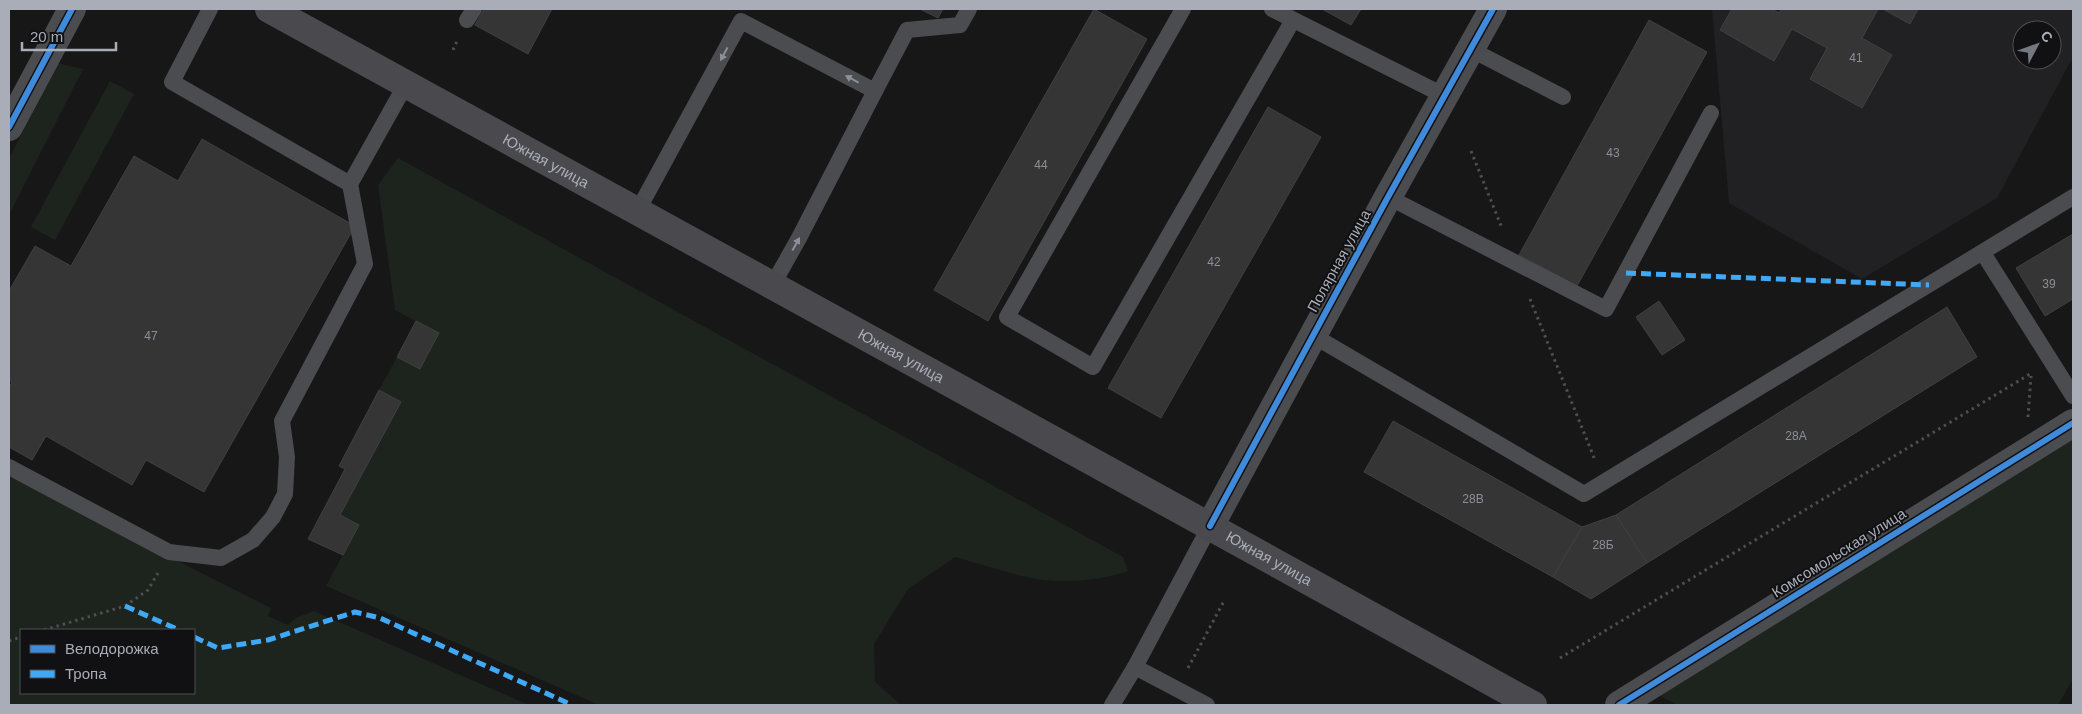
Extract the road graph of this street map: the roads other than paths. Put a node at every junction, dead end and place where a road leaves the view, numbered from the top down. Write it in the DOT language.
graph roads {
  1 [pos="72,9"];
  2 [pos="210,9"];
  3 [pos="269,9"];
  4 [pos="969,9"];
  5 [pos="1183,9"];
  6 [pos="1272,9"];
  7 [pos="1493,9"];
  8 [pos="745,15"];
  9 [pos="1293,20"];
  10 [pos="1470,50"];
  11 [pos="406,84"];
  12 [pos="875,92"];
  13 [pos="1444,95"];
  14 [pos="1563,97"];
  15 [pos="1711,113"];
  16 [pos="9,127"];
  17 [pos="350,184"];
  18 [pos="1388,197"];
  19 [pos="2073,197"];
  20 [pos="637,212"];
  21 [pos="1982,253"];
  22 [pos="772,286"];
  23 [pos="1312,335"];
  24 [pos="2073,396"];
  25 [pos="2073,423"];
  26 [pos="9,468"];
  27 [pos="1210,526"];
  28 [pos="1135,668"];
  29 [pos="1112,705"];
  30 [pos="1206,705"];
  31 [pos="1533,705"];
  32 [pos="1619,705"];
  1 -- 16 [label="street"];
  2 -- 17 [label="lane"];
  3 -- 11 [label="main road, Южная улица"];
  4 -- 12 [label="lane"];
  5 -- 9 [label="lane"];
  6 -- 9 [label="lane"];
  7 -- 10 [label="street, Полярная улица"];
  12 -- 8 [label="lane, one-way"];
  8 -- 20 [label="lane, one-way"];
  9 -- 13 [label="lane"];
  10 -- 13 [label="street, Полярная улица"];
  10 -- 14 [label="lane"];
  11 -- 17 [label="lane"];
  11 -- 20 [label="main road, Южная улица"];
  22 -- 12 [label="lane, one-way"];
  13 -- 18 [label="street, Полярная улица"];
  15 -- 18 [label="lane"];
  17 -- 26 [label="lane"];
  18 -- 23 [label="street, Полярная улица"];
  19 -- 21 [label="lane"];
  20 -- 22 [label="main road, Южная улица"];
  21 -- 23 [label="lane"];
  21 -- 24 [label="lane"];
  22 -- 27 [label="main road, Южная улица"];
  23 -- 27 [label="street, Полярная улица"];
  25 -- 32 [label="street, Комсомольская улица"];
  27 -- 28 [label="lane"];
  27 -- 31 [label="main road, Южная улица"];
  28 -- 29 [label="lane"];
  28 -- 30 [label="lane"];
}
